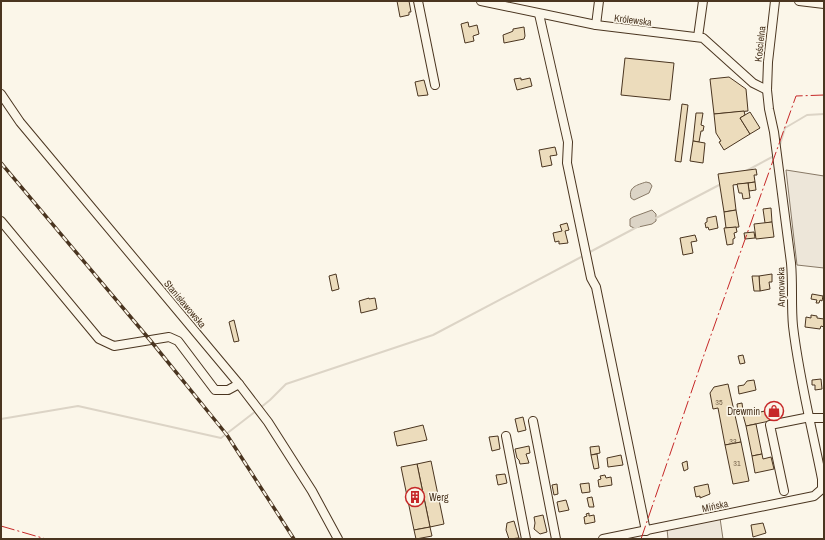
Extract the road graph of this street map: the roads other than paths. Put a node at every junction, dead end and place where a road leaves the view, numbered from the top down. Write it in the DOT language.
graph roads {
  1 [pos="418,1"];
  2 [pos="481,1"];
  3 [pos="599,1"];
  4 [pos="703,1"];
  5 [pos="775,1"];
  6 [pos="799,1"];
  7 [pos="824,4"];
  8 [pos="539,14"];
  9 [pos="596,25"];
  10 [pos="698,37"];
  11 [pos="435,85"];
  12 [pos="767,90"];
  13 [pos="1,94"];
  14 [pos="1,221"];
  15 [pos="239,384"];
  16 [pos="809,418"];
  17 [pos="824,418"];
  18 [pos="533,421"];
  19 [pos="506,436"];
  20 [pos="822,470"];
  21 [pos="822,482"];
  22 [pos="784,491"];
  23 [pos="646,531"];
  24 [pos="338,539"];
  25 [pos="526,539"];
  26 [pos="556,539"];
  27 [pos="603,539"];
  1 -- 11 [label="street"];
  2 -- 8 [label="street, Królewska"];
  3 -- 9 [label="street"];
  4 -- 10 [label="street"];
  5 -- 12 [label="street, Kościelna"];
  6 -- 7 [label="street"];
  8 -- 9 [label="street, Królewska"];
  8 -- 23 [label="street"];
  9 -- 10 [label="street, Królewska"];
  10 -- 12 [label="street, Królewska"];
  12 -- 16 [label="street, Arynowska"];
  13 -- 15 [label="street, Stanisławowska"];
  14 -- 15 [label="street"];
  15 -- 24 [label="street, Stanisławowska"];
  16 -- 17 [label="street"];
  16 -- 20 [label="street, Arynowska"];
  16 -- 22 [label="street"];
  18 -- 26 [label="street"];
  19 -- 25 [label="street"];
  20 -- 21 [label="street, Arynowska"];
  21 -- 23 [label="street, Mińska"];
  23 -- 27 [label="street, Mińska"];
}
